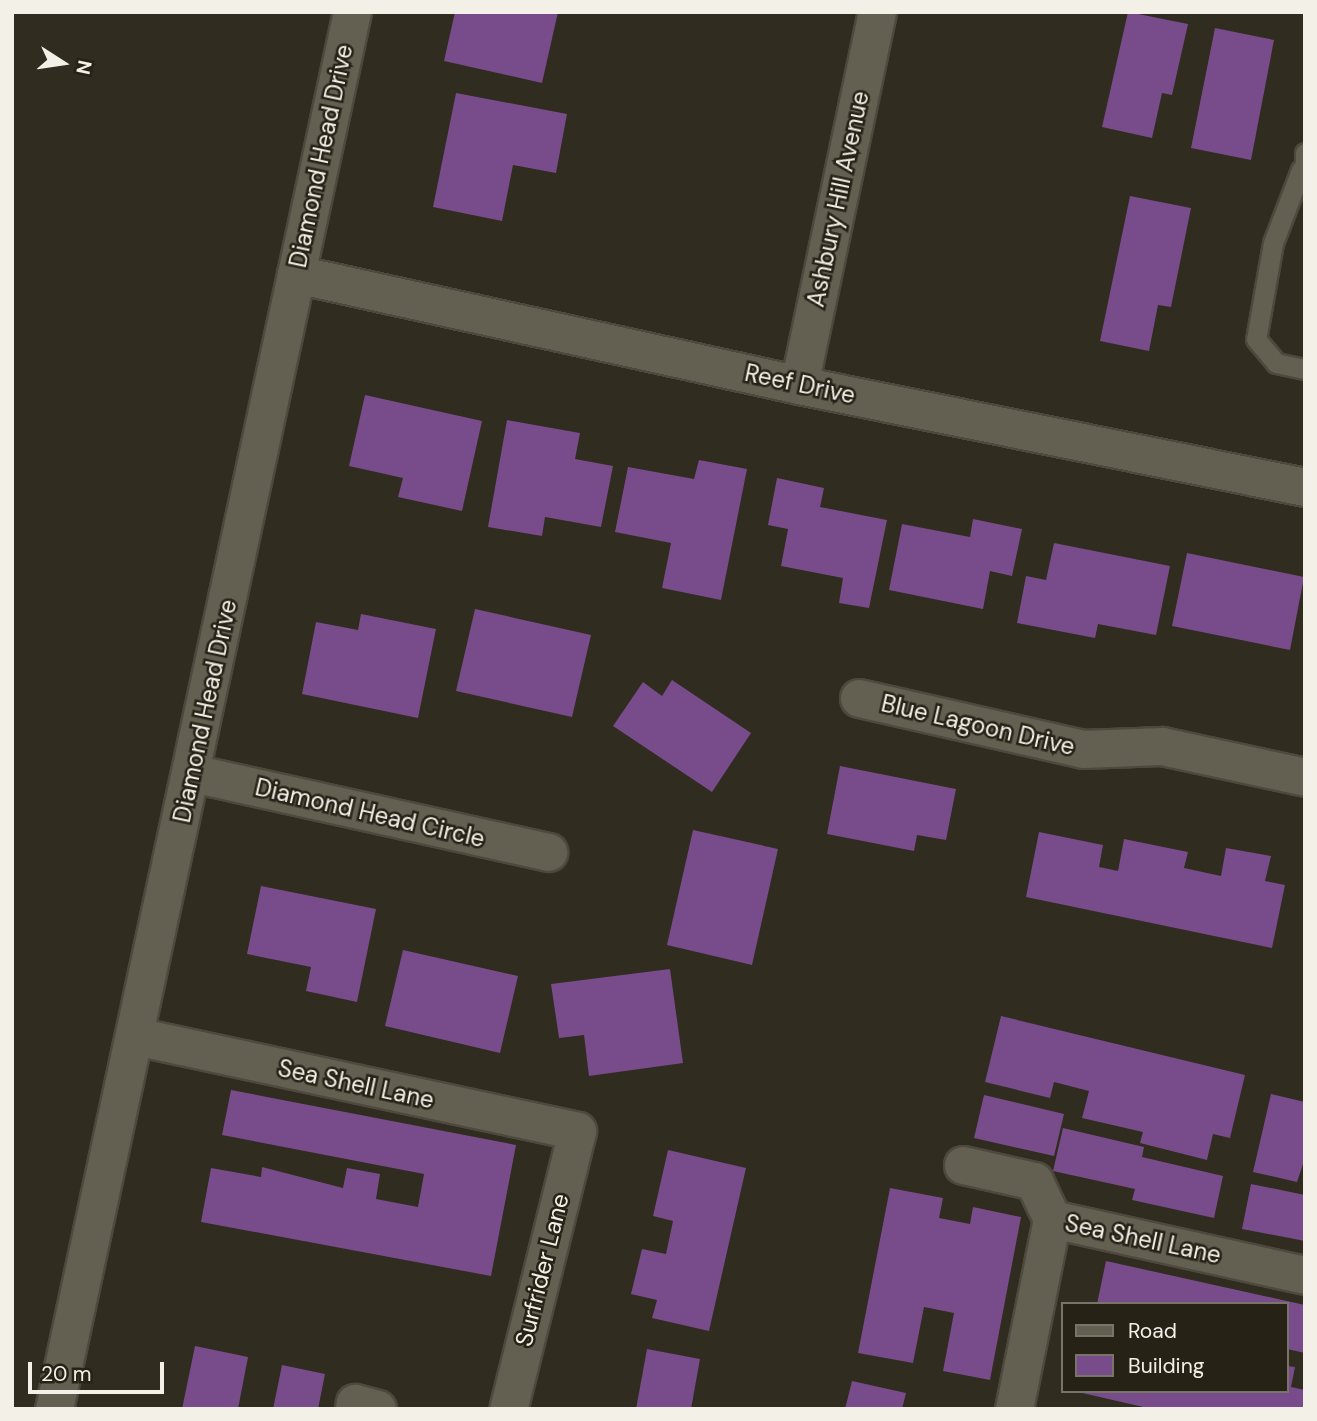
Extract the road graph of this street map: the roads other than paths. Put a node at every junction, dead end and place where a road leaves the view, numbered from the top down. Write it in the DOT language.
graph roads {
  1 [pos="352,12"];
  2 [pos="877,12"];
  3 [pos="1304,165"];
  4 [pos="296,274"];
  5 [pos="1305,369"];
  6 [pos="799,385"];
  7 [pos="1305,487"];
  8 [pos="859,698"];
  9 [pos="192,773"];
  10 [pos="1305,777"];
  11 [pos="548,852"];
  12 [pos="135,1036"];
  13 [pos="577,1131"];
  14 [pos="963,1165"];
  15 [pos="1052,1219"];
  16 [pos="1305,1275"];
  17 [pos="54,1409"];
  18 [pos="354,1409"];
  19 [pos="377,1409"];
  20 [pos="508,1409"];
  21 [pos="1014,1409"];
  1 -- 4 [label="street, Diamond Head Drive"];
  2 -- 6 [label="street, Ashbury Hill Avenue"];
  3 -- 5 [label="lane"];
  4 -- 6 [label="street, Reef Drive"];
  4 -- 9 [label="street, Diamond Head Drive"];
  6 -- 7 [label="street, Reef Drive"];
  8 -- 10 [label="street, Blue Lagoon Drive"];
  9 -- 11 [label="street, Diamond Head Circle"];
  9 -- 12 [label="street, Diamond Head Drive"];
  12 -- 13 [label="street, Sea Shell Lane"];
  12 -- 17 [label="street, Diamond Head Drive"];
  13 -- 20 [label="street, Surfrider Lane"];
  14 -- 15 [label="street, Sea Shell Lane"];
  15 -- 16 [label="street, Sea Shell Lane"];
  15 -- 21 [label="street"];
  18 -- 19 [label="street"];
}
